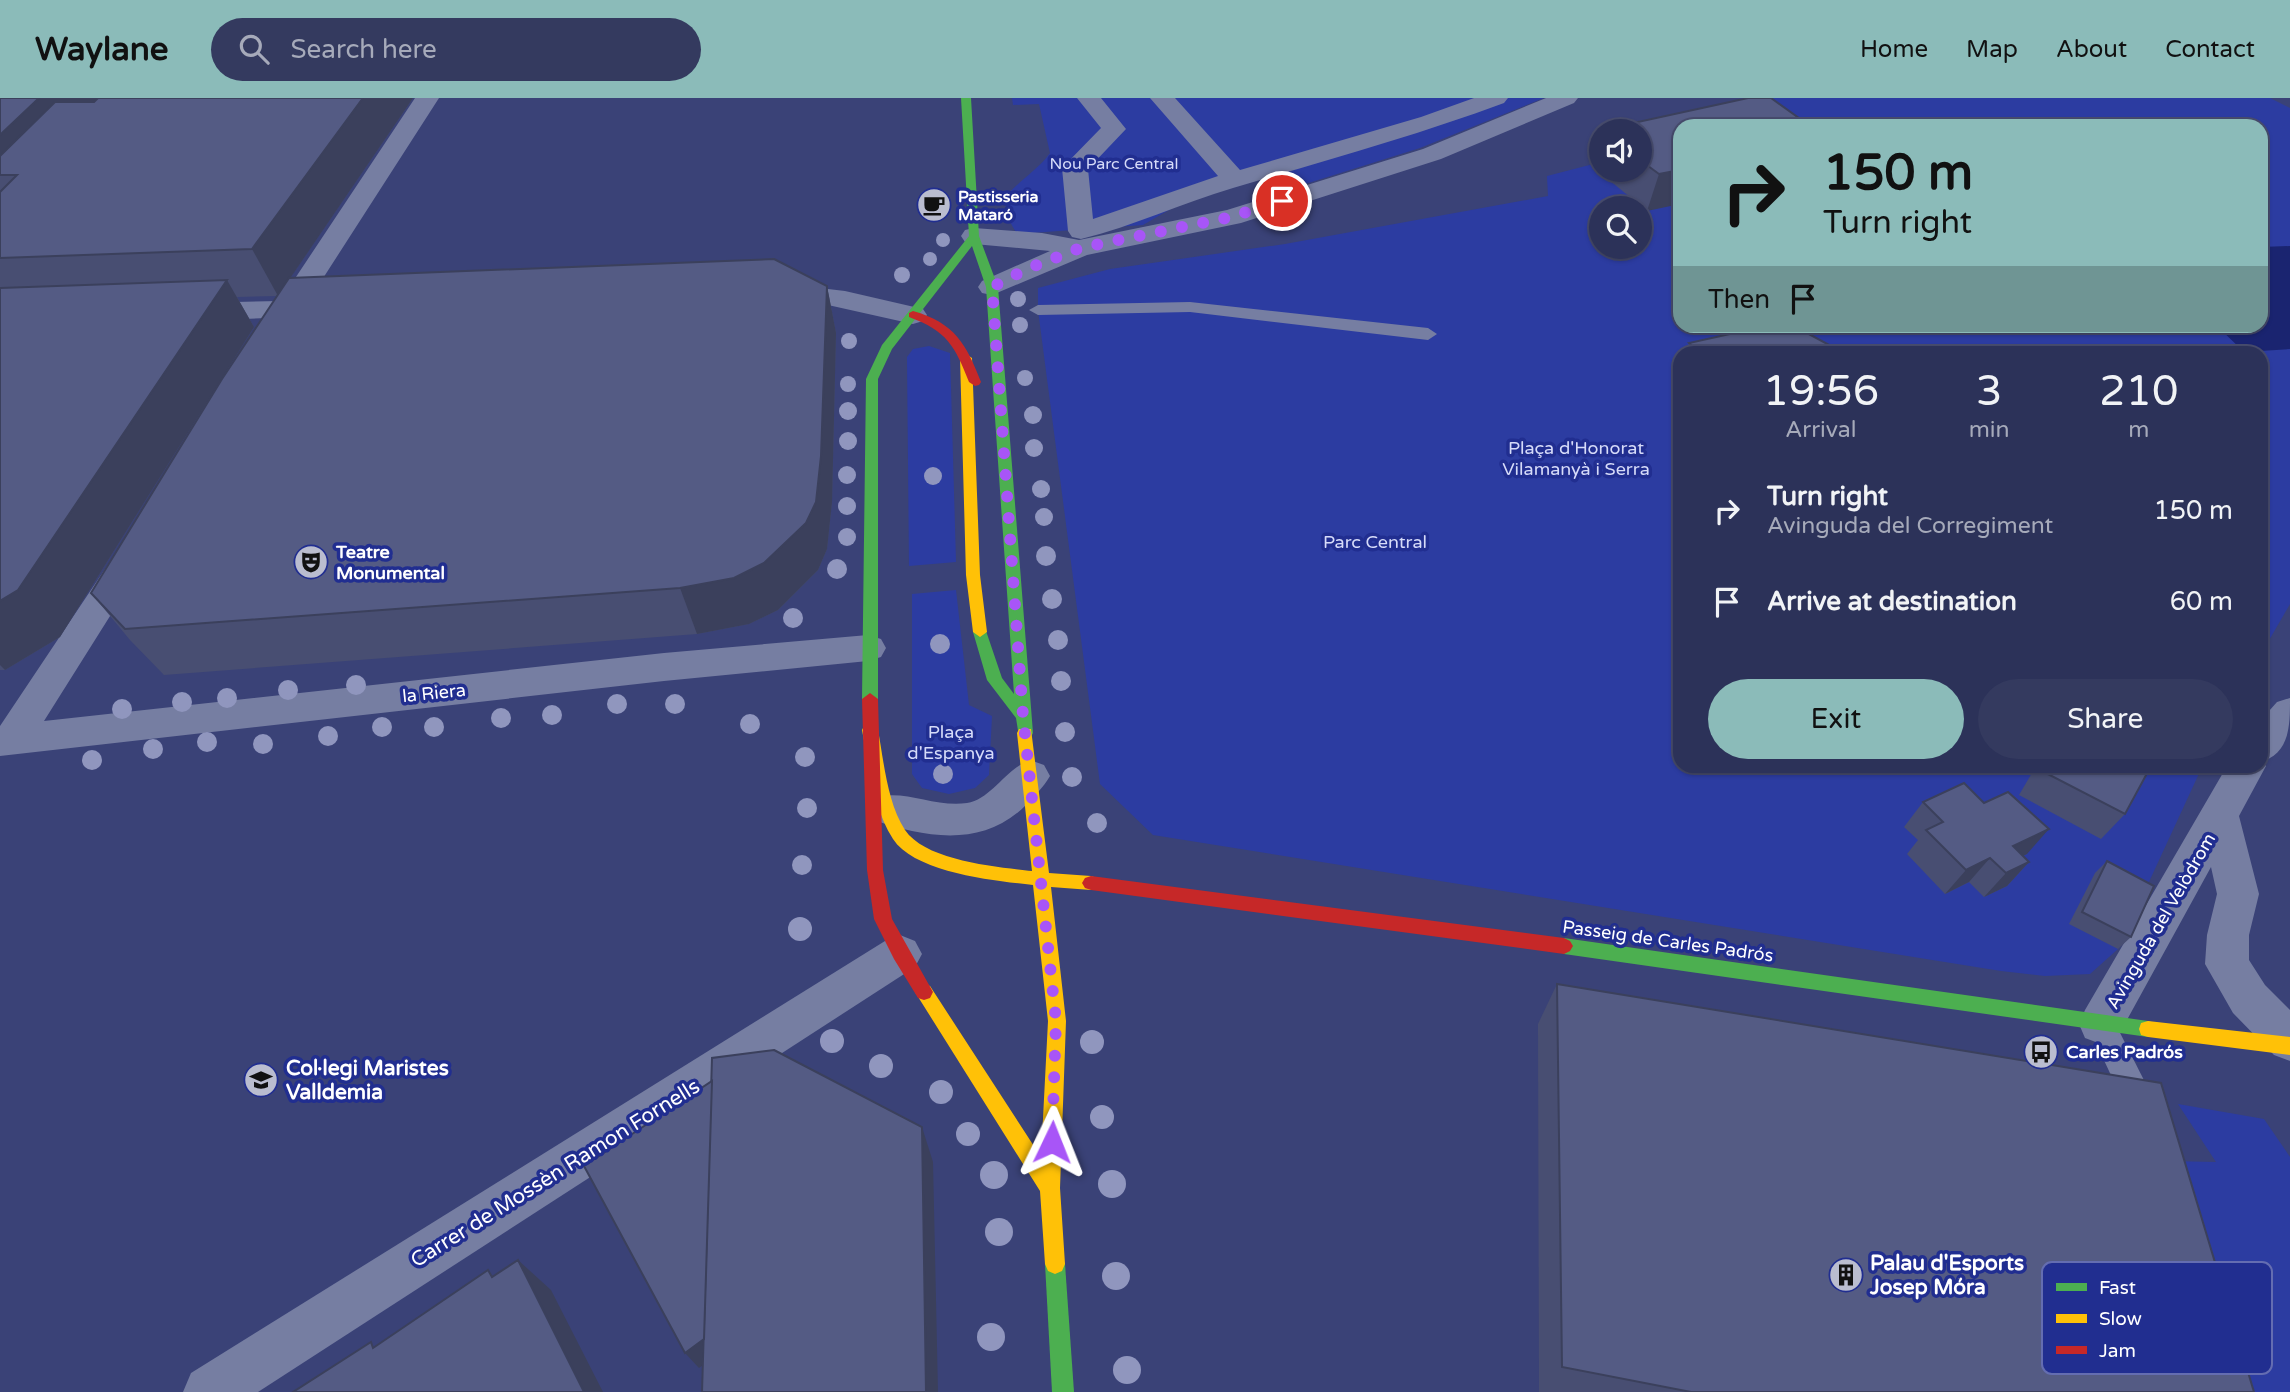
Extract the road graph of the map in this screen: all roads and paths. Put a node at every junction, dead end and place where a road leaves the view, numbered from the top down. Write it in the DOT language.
graph roads {
  1 [pos="427,98"];
  2 [pos="966,98"];
  3 [pos="1089,98"];
  4 [pos="1162,98"];
  5 [pos="1566,98"];
  6 [pos="1484,100"];
  7 [pos="1235,180"];
  8 [pos="975,236"];
  9 [pos="1080,248"];
  10 [pos="992,287"];
  11 [pos="755,294"];
  12 [pos="344,307"];
  13 [pos="289,309"];
  14 [pos="1038,310"];
  15 [pos="171,313"];
  16 [pos="913,315"];
  17 [pos="1428,334"];
  18 [pos="267,344"];
  19 [pos="966,358"];
  20 [pos="1005,465"];
  21 [pos="140,541"];
  22 [pos="868,648"];
  23 [pos="1023,716"];
  24 [pos="2289,720"];
  25 [pos="870,730"];
  26 [pos="6,740"];
  27 [pos="2268,740"];
  28 [pos="2243,773"];
  29 [pos="1030,776"];
  30 [pos="888,809"];
  31 [pos="2220,818"];
  32 [pos="1040,880"];
  33 [pos="900,954"];
  34 [pos="2101,1024"];
  35 [pos="2290,1040"];
  36 [pos="2290,1046"];
  37 [pos="2156,1138"];
  38 [pos="1050,1188"];
  39 [pos="210,1392"];
  40 [pos="1063,1392"];
  1 -- 13 [label="street"];
  2 -- 8 [label="street"];
  3 -- 7 [label="street"];
  4 -- 7 [label="street"];
  5 -- 9 [label="street"];
  6 -- 7 [label="street"];
  8 -- 9 [label="street"];
  8 -- 10 [label="street"];
  8 -- 16 [label="street"];
  9 -- 10 [label="street"];
  10 -- 20 [label="street"];
  11 -- 16 [label="street"];
  12 -- 13 [label="street"];
  13 -- 15 [label="street"];
  13 -- 18 [label="street"];
  14 -- 17 [label="lane"];
  16 -- 19 [label="street"];
  16 -- 22 [label="street"];
  19 -- 20 [label="street"];
  19 -- 23 [label="street"];
  20 -- 23 [label="street"];
  21 -- 26 [label="street"];
  22 -- 25 [label="street"];
  22 -- 26 [label="street, la Riera"];
  23 -- 29 [label="street"];
  24 -- 27 [label="street"];
  25 -- 30 [label="street"];
  25 -- 33 [label="street"];
  28 -- 31 [label="street, Avinguda del Velòdrom"];
  29 -- 30 [label="street"];
  29 -- 32 [label="street"];
  30 -- 32 [label="street"];
  31 -- 34 [label="street, Avinguda del Velòdrom"];
  31 -- 35 [label="street, Avinguda del Velòdrom"];
  32 -- 34 [label="street, Passeig de Carles Padrós"];
  32 -- 38 [label="street"];
  33 -- 38 [label="street"];
  33 -- 39 [label="street, Carrer de Mossèn Ramon Fornells"];
  34 -- 36 [label="street, Passeig de Carles Padrós"];
  34 -- 37 [label="lane"];
  38 -- 40 [label="street"];
}
